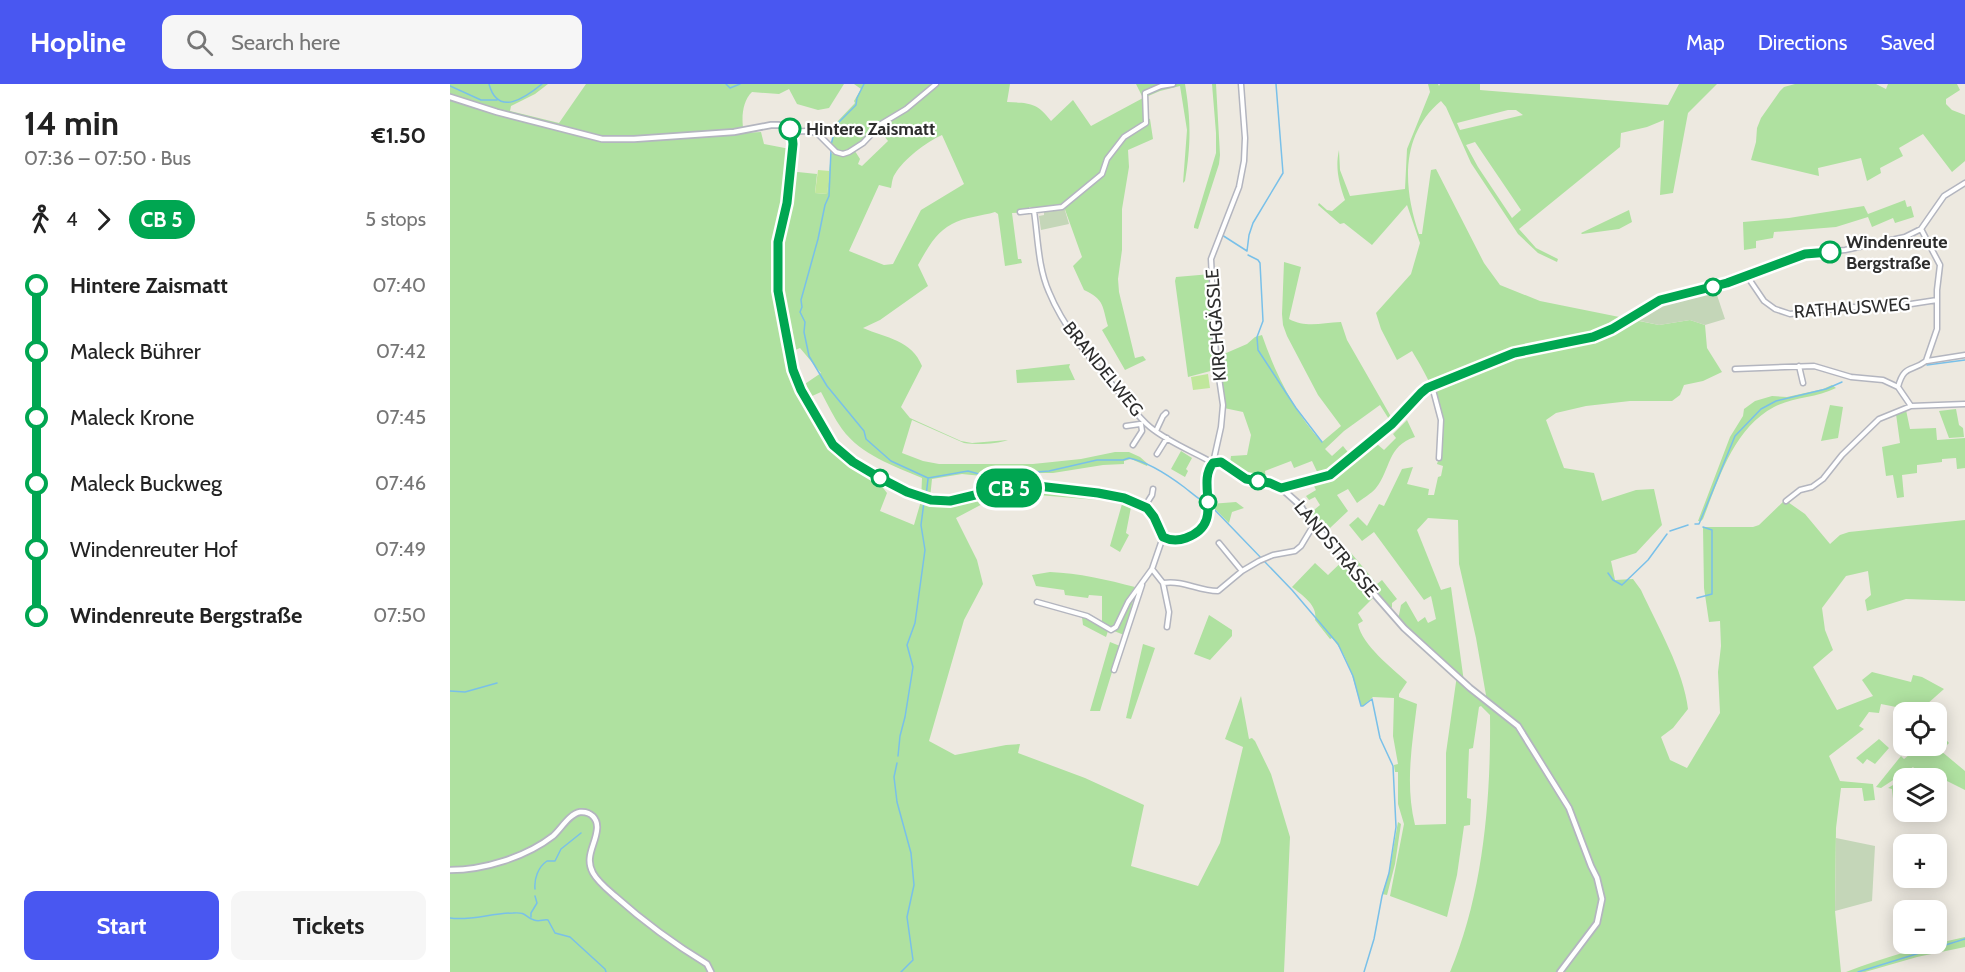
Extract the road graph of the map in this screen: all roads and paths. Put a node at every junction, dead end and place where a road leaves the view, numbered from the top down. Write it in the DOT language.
graph roads {
  1 [pos="936,84"];
  2 [pos="1173,84"];
  3 [pos="1240,84"];
  4 [pos="450,97"];
  5 [pos="791,132"];
  6 [pos="1965,183"];
  7 [pos="1959,187"];
  8 [pos="1965,191"];
  9 [pos="1034,211"];
  10 [pos="1020,212"];
  11 [pos="1921,229"];
  12 [pos="1747,276"];
  13 [pos="1937,300"];
  14 [pos="1965,355"];
  15 [pos="1926,361"];
  16 [pos="1799,366"];
  17 [pos="1735,369"];
  18 [pos="1803,382"];
  19 [pos="1432,386"];
  20 [pos="1898,387"];
  21 [pos="1965,404"];
  22 [pos="1911,406"];
  23 [pos="1167,413"];
  24 [pos="1140,424"];
  25 [pos="1146,424"];
  26 [pos="1126,426"];
  27 [pos="1156,431"];
  28 [pos="1167,438"];
  29 [pos="1133,445"];
  30 [pos="1157,454"];
  31 [pos="1439,458"];
  32 [pos="1213,463"];
  33 [pos="1281,488"];
  34 [pos="1153,489"];
  35 [pos="1786,501"];
  36 [pos="1144,506"];
  37 [pos="1313,526"];
  38 [pos="1163,537"];
  39 [pos="1219,543"];
  40 [pos="1152,569"];
  41 [pos="1242,571"];
  42 [pos="1142,582"];
  43 [pos="1162,583"];
  44 [pos="1037,602"];
  45 [pos="1167,627"];
  46 [pos="1114,670"];
  47 [pos="450,870"];
  48 [pos="1561,971"];
  49 [pos="711,972"];
  1 -- 5 [label="street"];
  2 -- 9 [label="street"];
  3 -- 32 [label="street, KIRCHGÄSSLE"];
  4 -- 5 [label="street"];
  5 -- 36 [label="street"];
  6 -- 7 [label="street"];
  7 -- 8 [label="street"];
  7 -- 11 [label="street"];
  9 -- 10 [label="street"];
  9 -- 25 [label="street, BRANDELWEG"];
  11 -- 12 [label="street"];
  11 -- 13 [label="street"];
  12 -- 13 [label="street, RATHAUSWEG"];
  12 -- 19 [label="street"];
  13 -- 15 [label="street"];
  14 -- 15 [label="street"];
  15 -- 20 [label="street"];
  16 -- 17 [label="street"];
  16 -- 18 [label="street"];
  16 -- 20 [label="street"];
  19 -- 31 [label="street"];
  19 -- 33 [label="street"];
  20 -- 22 [label="street"];
  21 -- 22 [label="street"];
  22 -- 35 [label="street"];
  23 -- 27 [label="street, BRANDELWEG"];
  24 -- 25 [label="street, BRANDELWEG"];
  24 -- 26 [label="street, BRANDELWEG"];
  24 -- 29 [label="street, BRANDELWEG"];
  25 -- 27 [label="street, BRANDELWEG"];
  27 -- 28 [label="street, BRANDELWEG"];
  28 -- 30 [label="street"];
  28 -- 32 [label="street, BRANDELWEG"];
  32 -- 33 [label="street, LANDSTRASSE"];
  32 -- 38 [label="street"];
  33 -- 37 [label="street, LANDSTRASSE"];
  34 -- 36 [label="street"];
  36 -- 38 [label="street"];
  37 -- 41 [label="street"];
  37 -- 48 [label="street, LANDSTRASSE"];
  38 -- 40 [label="street"];
  39 -- 41 [label="street"];
  40 -- 42 [label="street"];
  40 -- 43 [label="street"];
  41 -- 43 [label="street"];
  42 -- 44 [label="street"];
  42 -- 46 [label="street"];
  43 -- 45 [label="street"];
  47 -- 49 [label="street"];
}
